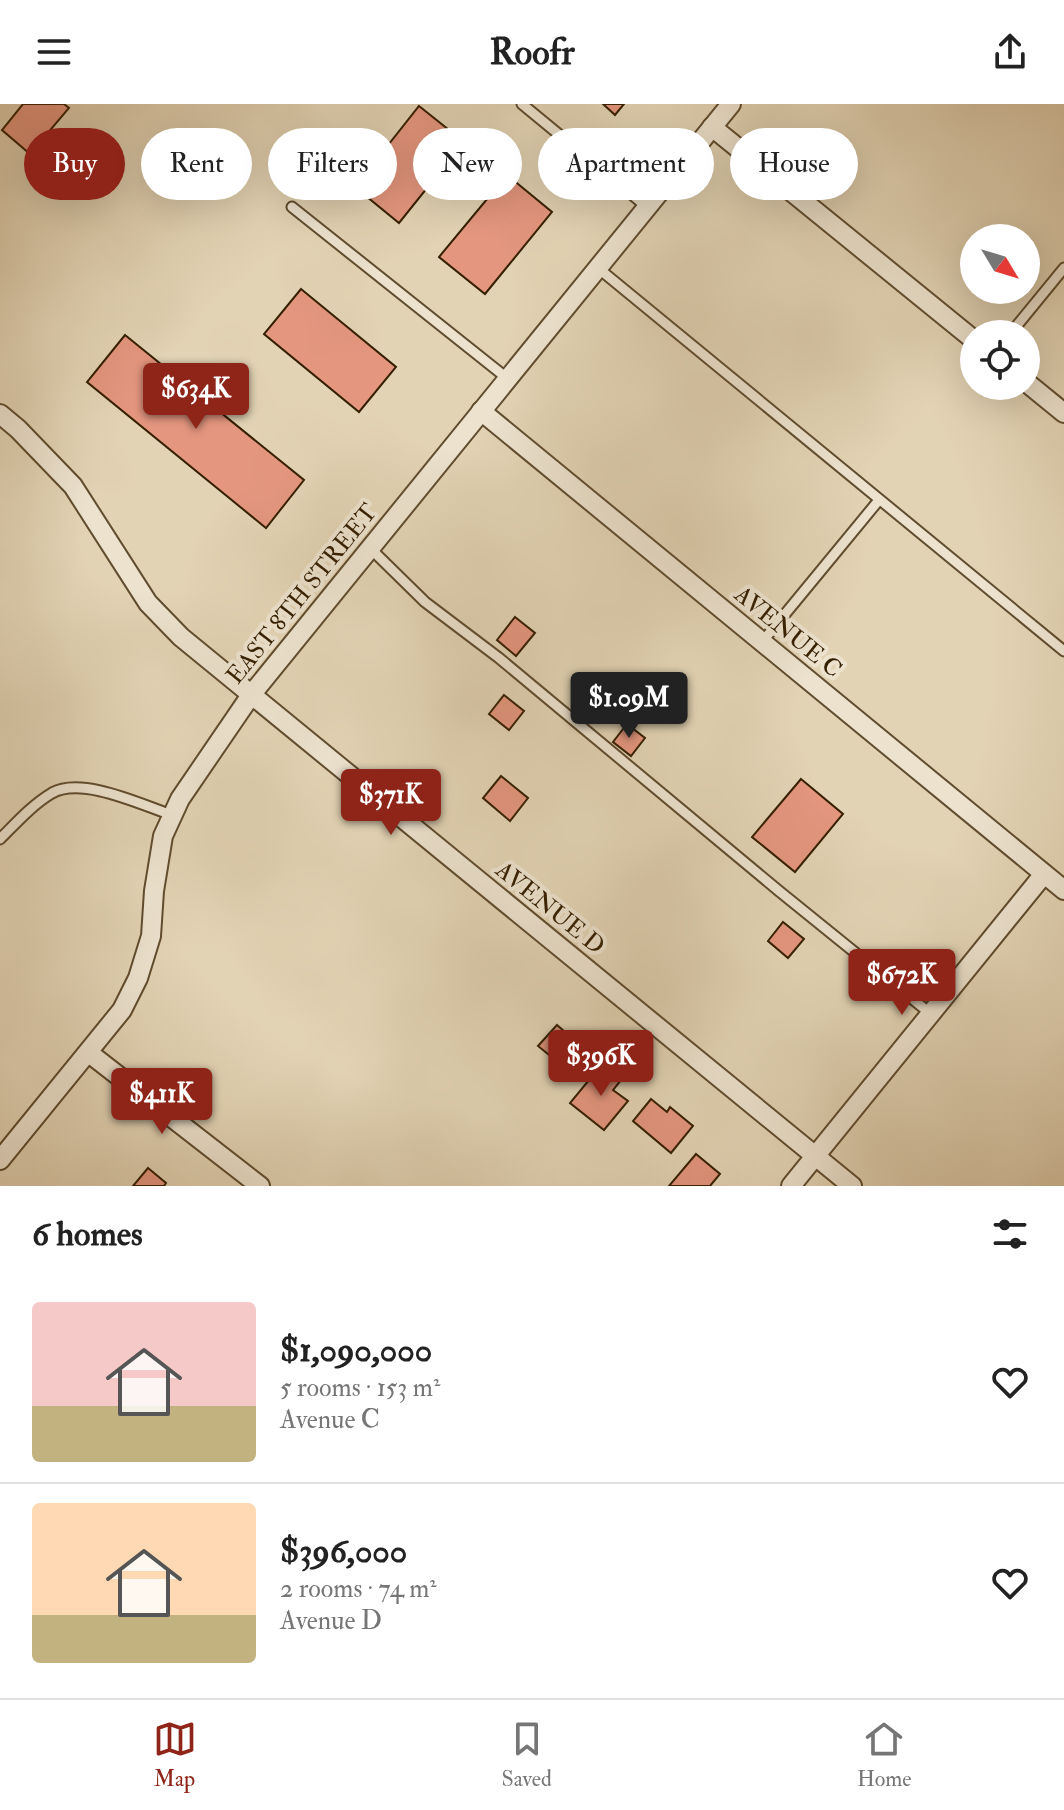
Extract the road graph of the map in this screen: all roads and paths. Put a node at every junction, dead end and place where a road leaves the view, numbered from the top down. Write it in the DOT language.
graph roads {
  1 [pos="522,104"];
  2 [pos="731,104"];
  3 [pos="712,127"];
  4 [pos="292,207"];
  5 [pos="647,207"];
  6 [pos="598,268"];
  7 [pos="1064,268"];
  8 [pos="1021,320"];
  9 [pos="960,329"];
  10 [pos="508,379"];
  11 [pos="1040,393"];
  12 [pos="481,411"];
  13 [pos="1064,413"];
  14 [pos="0,414"];
  15 [pos="879,500"];
  16 [pos="370,548"];
  17 [pos="762,642"];
  18 [pos="1064,651"];
  19 [pos="251,695"];
  20 [pos="172,815"];
  21 [pos="0,839"];
  22 [pos="1044,874"];
  23 [pos="1064,890"];
  24 [pos="931,1014"];
  25 [pos="89,1053"];
  26 [pos="816,1156"];
  27 [pos="0,1160"];
  28 [pos="260,1186"];
  29 [pos="791,1186"];
  30 [pos="852,1186"];
  1 -- 5 [label="lane"];
  2 -- 3 [label="street, EAST 8TH STREET"];
  3 -- 5 [label="street, EAST 8TH STREET"];
  3 -- 9 [label="street"];
  4 -- 10 [label="lane"];
  5 -- 6 [label="street, EAST 8TH STREET"];
  6 -- 10 [label="street, EAST 8TH STREET"];
  6 -- 15 [label="lane"];
  7 -- 8 [label="lane"];
  10 -- 12 [label="street, EAST 8TH STREET"];
  11 -- 13 [label="street"];
  12 -- 16 [label="street, EAST 8TH STREET"];
  12 -- 17 [label="street, AVENUE C"];
  14 -- 19 [label="street, AVENUE D"];
  15 -- 17 [label="lane"];
  15 -- 18 [label="lane"];
  16 -- 19 [label="street, EAST 8TH STREET"];
  16 -- 24 [label="lane"];
  17 -- 22 [label="street, AVENUE C"];
  19 -- 20 [label="street, EAST 8TH STREET"];
  19 -- 26 [label="street, AVENUE D"];
  20 -- 21 [label="lane"];
  20 -- 25 [label="street, EAST 8TH STREET"];
  22 -- 23 [label="street, AVENUE C"];
  22 -- 24 [label="street"];
  24 -- 26 [label="street"];
  25 -- 27 [label="street, EAST 8TH STREET"];
  25 -- 28 [label="street"];
  26 -- 29 [label="street"];
  26 -- 30 [label="street, AVENUE D"];
}
